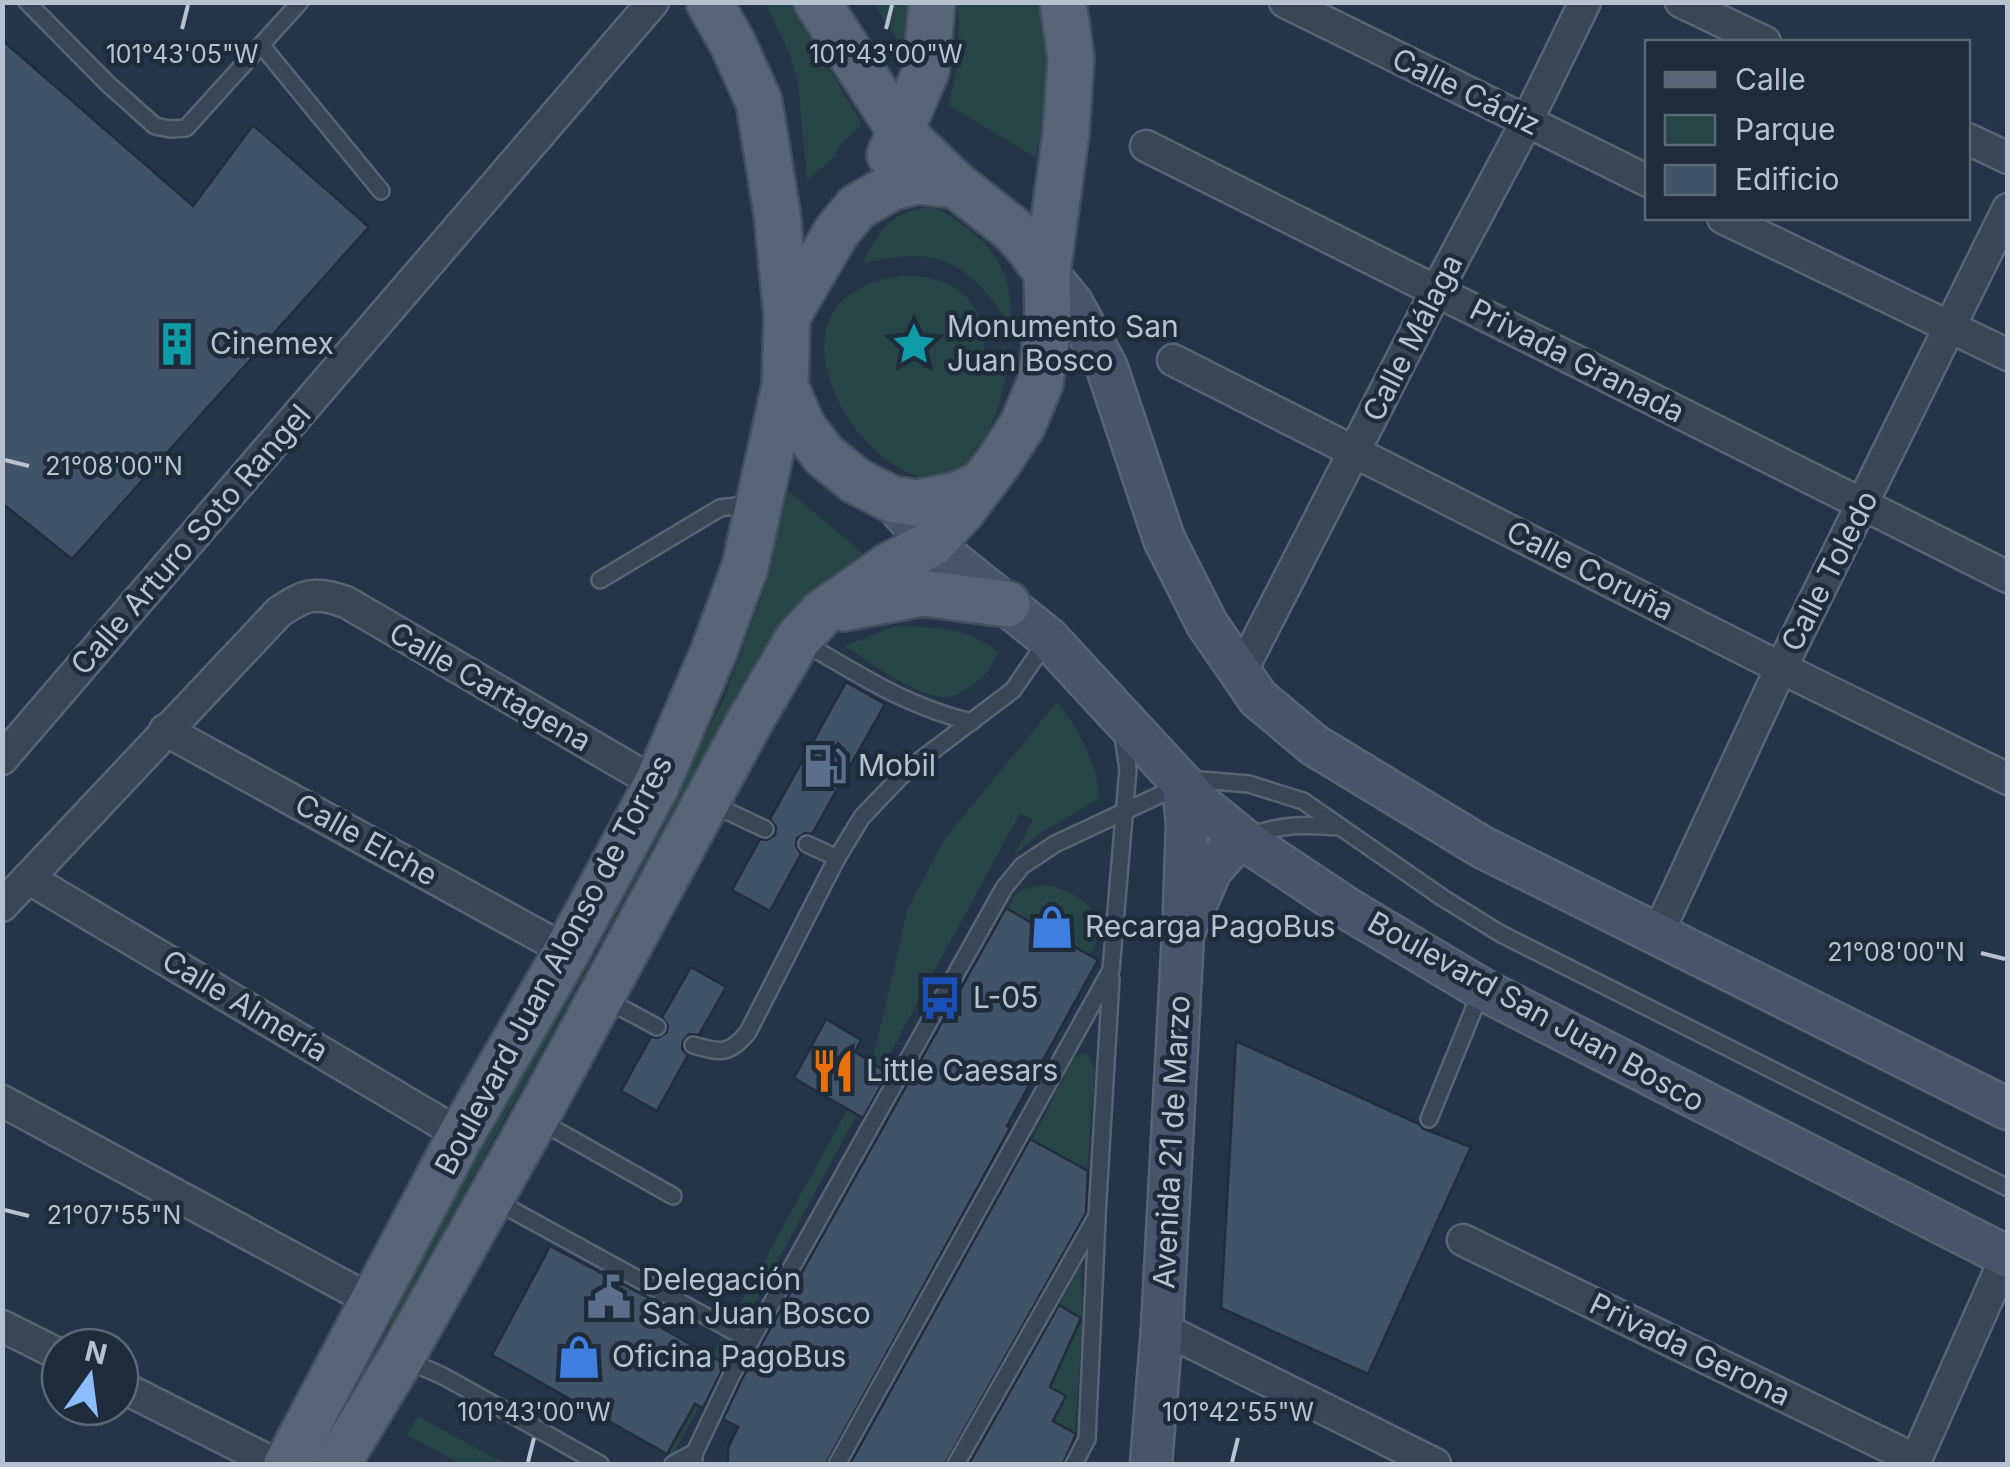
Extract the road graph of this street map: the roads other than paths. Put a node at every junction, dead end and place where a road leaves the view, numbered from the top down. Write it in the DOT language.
graph roads {
  1 [pos="27,2"];
  2 [pos="300,2"];
  3 [pos="652,2"];
  4 [pos="709,2"];
  5 [pos="817,2"];
  6 [pos="932,2"];
  7 [pos="1064,2"];
  8 [pos="1285,2"];
  9 [pos="1585,2"];
  10 [pos="1681,2"];
  11 [pos="1761,40"];
  12 [pos="262,46"];
  13 [pos="1526,123"];
  14 [pos="901,132"];
  15 [pos="1970,140"];
  16 [pos="1146,146"];
  17 [pos="2008,158"];
  18 [pos="1645,180"];
  19 [pos="956,184"];
  20 [pos="381,191"];
  21 [pos="857,207"];
  22 [pos="2008,209"];
  23 [pos="1727,220"];
  24 [pos="1047,273"];
  25 [pos="1437,290"];
  26 [pos="787,316"];
  27 [pos="1950,327"];
  28 [pos="2008,356"];
  29 [pos="1173,360"];
  30 [pos="785,386"];
  31 [pos="1355,452"];
  32 [pos="982,483"];
  33 [pos="891,499"];
  34 [pos="761,503"];
  35 [pos="1864,505"];
  36 [pos="931,544"];
  37 [pos="2008,577"];
  38 [pos="600,580"];
  39 [pos="1007,604"];
  40 [pos="810,626"];
  41 [pos="1048,638"];
  42 [pos="1781,668"];
  43 [pos="1241,672"];
  44 [pos="1120,716"];
  45 [pos="972,722"];
  46 [pos="166,730"];
  47 [pos="2,759"];
  48 [pos="2008,779"];
  49 [pos="657,784"];
  50 [pos="1183,784"];
  51 [pos="706,802"];
  52 [pos="1124,811"];
  53 [pos="1344,828"];
  54 [pos="765,829"];
  55 [pos="1243,839"];
  56 [pos="807,844"];
  57 [pos="837,858"];
  58 [pos="28,878"];
  59 [pos="2,906"];
  60 [pos="1183,934"];
  61 [pos="1657,935"];
  62 [pos="567,951"];
  63 [pos="1111,970"];
  64 [pos="1482,989"];
  65 [pos="601,997"];
  66 [pos="657,1027"];
  67 [pos="693,1045"];
  68 [pos="2,1102"];
  69 [pos="2008,1109"];
  70 [pos="535,1118"];
  71 [pos="1429,1119"];
  72 [pos="461,1135"];
  73 [pos="2008,1188"];
  74 [pos="674,1196"];
  75 [pos="489,1197"];
  76 [pos="1097,1216"];
  77 [pos="1464,1240"];
  78 [pos="2007,1257"];
  79 [pos="374,1302"];
  80 [pos="2,1326"];
  81 [pos="1162,1328"];
  82 [pos="751,1341"];
  83 [pos="40,1346"];
  84 [pos="401,1358"];
  85 [pos="140,1396"];
  86 [pos="694,1458"];
  87 [pos="1915,1462"];
  88 [pos="275,1464"];
  89 [pos="288,1464"];
  90 [pos="337,1464"];
  91 [pos="600,1464"];
  92 [pos="673,1464"];
  93 [pos="837,1464"];
  94 [pos="956,1464"];
  95 [pos="1074,1464"];
  96 [pos="1151,1464"];
  97 [pos="1435,1464"];
  1 -- 12 [label="lane"];
  2 -- 12 [label="lane"];
  3 -- 47 [label="street, Calle Arturo Soto Rangel"];
  4 -- 26 [label="main road"];
  5 -- 14 [label="main road"];
  6 -- 14 [label="main road"];
  7 -- 24 [label="main road"];
  8 -- 13 [label="street, Calle Cádiz"];
  9 -- 13 [label="street, Calle Málaga"];
  10 -- 11 [label="street"];
  12 -- 20 [label="lane"];
  13 -- 18 [label="street, Calle Cádiz"];
  13 -- 25 [label="street, Calle Málaga"];
  14 -- 19 [label="main road"];
  14 -- 21 [label="main road"];
  15 -- 17 [label="street"];
  16 -- 25 [label="street, Privada Granada"];
  19 -- 21 [label="main road"];
  19 -- 24 [label="main road"];
  21 -- 26 [label="main road"];
  22 -- 27 [label="street, Calle Toledo"];
  23 -- 27 [label="street"];
  24 -- 32 [label="main road"];
  24 -- 43 [label="street"];
  25 -- 31 [label="street, Calle Málaga"];
  25 -- 35 [label="street, Privada Granada"];
  26 -- 30 [label="main road"];
  27 -- 28 [label="street"];
  27 -- 35 [label="street, Calle Toledo"];
  29 -- 31 [label="street, Calle Coruña"];
  30 -- 33 [label="main road"];
  30 -- 34 [label="main road, Boulevard Juan Alonso de Torres"];
  31 -- 42 [label="street, Calle Coruña"];
  31 -- 43 [label="street, Calle Málaga"];
  32 -- 33 [label="main road"];
  32 -- 36 [label="main road, Boulevard Juan Alonso de Torres"];
  33 -- 36 [label="street, Boulevard San Juan Bosco"];
  34 -- 38 [label="lane"];
  34 -- 49 [label="main road, Boulevard Juan Alonso de Torres"];
  35 -- 37 [label="street, Privada Granada"];
  35 -- 42 [label="street, Calle Toledo"];
  36 -- 39 [label="street, Boulevard San Juan Bosco"];
  36 -- 40 [label="main road, Boulevard Juan Alonso de Torres"];
  39 -- 40 [label="main road"];
  39 -- 41 [label="street, Boulevard San Juan Bosco"];
  40 -- 45 [label="lane"];
  40 -- 51 [label="main road, Boulevard Juan Alonso de Torres"];
  41 -- 44 [label="street, Boulevard San Juan Bosco"];
  41 -- 45 [label="lane"];
  42 -- 48 [label="street, Calle Coruña"];
  42 -- 61 [label="street, Calle Toledo"];
  43 -- 61 [label="street"];
  44 -- 50 [label="street, Boulevard San Juan Bosco"];
  44 -- 52 [label="lane"];
  45 -- 57 [label="lane"];
  46 -- 49 [label="street, Calle Cartagena"];
  46 -- 58 [label="street"];
  46 -- 62 [label="street, Calle Elche"];
  49 -- 62 [label="main road, Boulevard Juan Alonso de Torres"];
  50 -- 52 [label="lane"];
  50 -- 53 [label="lane"];
  50 -- 55 [label="street, Boulevard San Juan Bosco"];
  50 -- 60 [label="street"];
  51 -- 54 [label="lane"];
  51 -- 65 [label="main road, Boulevard Juan Alonso de Torres"];
  52 -- 63 [label="lane"];
  52 -- 82 [label="lane"];
  53 -- 55 [label="lane"];
  53 -- 73 [label="lane"];
  55 -- 60 [label="street, Avenida 21 de Marzo"];
  55 -- 64 [label="street, Boulevard San Juan Bosco"];
  56 -- 57 [label="lane"];
  57 -- 67 [label="lane"];
  58 -- 59 [label="street"];
  58 -- 72 [label="street, Calle Almería"];
  60 -- 81 [label="street, Avenida 21 de Marzo"];
  61 -- 69 [label="street"];
  62 -- 72 [label="main road, Boulevard Juan Alonso de Torres"];
  63 -- 76 [label="lane"];
  63 -- 93 [label="lane"];
  64 -- 71 [label="lane"];
  64 -- 78 [label="street, Boulevard San Juan Bosco"];
  65 -- 66 [label="lane"];
  65 -- 70 [label="main road, Boulevard Juan Alonso de Torres"];
  68 -- 79 [label="street"];
  70 -- 74 [label="lane"];
  70 -- 75 [label="main road, Boulevard Juan Alonso de Torres"];
  72 -- 79 [label="main road, Boulevard Juan Alonso de Torres"];
  75 -- 82 [label="lane"];
  75 -- 84 [label="main road, Boulevard Juan Alonso de Torres"];
  76 -- 94 [label="lane"];
  76 -- 95 [label="lane"];
  77 -- 87 [label="street, Privada Gerona"];
  78 -- 87 [label="street"];
  79 -- 89 [label="main road, Boulevard Juan Alonso de Torres"];
  80 -- 83 [label="street"];
  81 -- 96 [label="street, Avenida 21 de Marzo"];
  81 -- 97 [label="street"];
  82 -- 86 [label="lane"];
  84 -- 90 [label="main road, Boulevard Juan Alonso de Torres"];
  84 -- 91 [label="lane"];
  85 -- 88 [label="street"];
  86 -- 92 [label="lane"];
}
